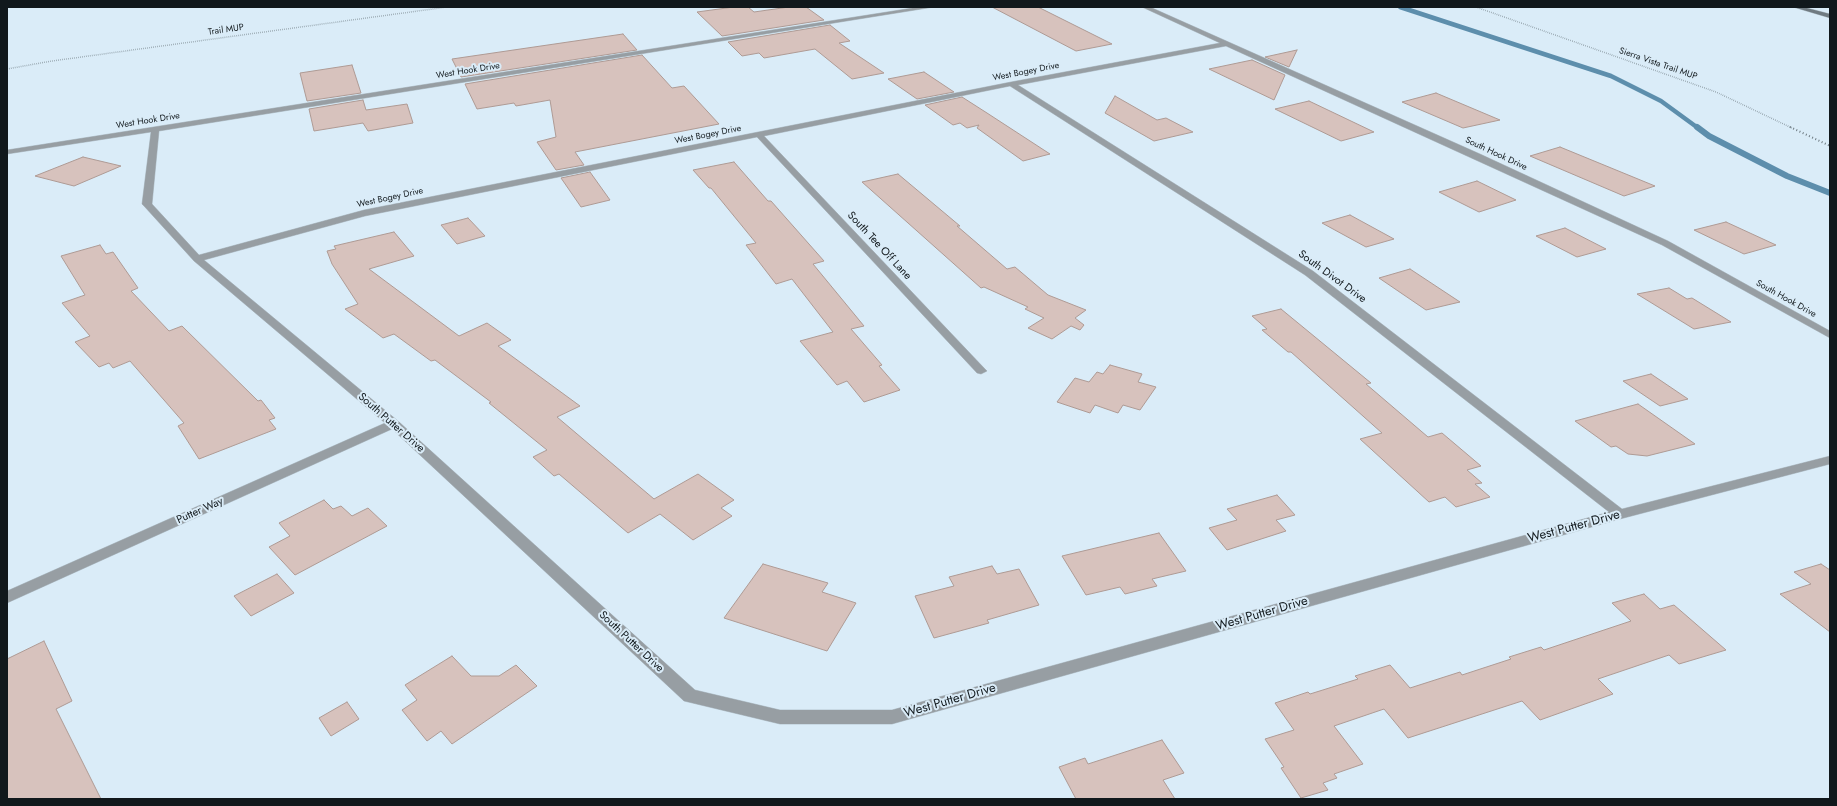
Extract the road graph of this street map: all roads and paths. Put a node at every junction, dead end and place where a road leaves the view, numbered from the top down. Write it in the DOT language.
graph roads {
  1 [pos="447,7"];
  2 [pos="931,7"];
  3 [pos="1145,7"];
  4 [pos="1476,7"];
  5 [pos="1796,7"];
  6 [pos="1830,16"];
  7 [pos="1226,44"];
  8 [pos="7,70"];
  9 [pos="1011,84"];
  10 [pos="155,129"];
  11 [pos="760,136"];
  12 [pos="1830,146"];
  13 [pos="7,152"];
  14 [pos="197,259"];
  15 [pos="1830,335"];
  16 [pos="981,371"];
  17 [pos="394,424"];
  18 [pos="1830,460"];
  19 [pos="1620,514"];
  20 [pos="7,597"];
  21 [pos="690,696"];
  1 -- 8 [label="path, Trail MUP"];
  2 -- 10 [label="street, West Hook Drive"];
  3 -- 7 [label="street, South Hook Drive"];
  4 -- 12 [label="path, Sierra Vista Trail MUP"];
  5 -- 6 [label="street"];
  7 -- 9 [label="street, West Bogey Drive"];
  7 -- 15 [label="street, South Hook Drive"];
  9 -- 11 [label="street, West Bogey Drive"];
  9 -- 19 [label="street, South Divot Drive"];
  10 -- 13 [label="street, West Hook Drive"];
  10 -- 14 [label="street, South Putter Drive"];
  11 -- 14 [label="street, West Bogey Drive"];
  11 -- 16 [label="street, South Tee Off Lane"];
  14 -- 17 [label="street, South Putter Drive"];
  17 -- 20 [label="street, Putter Way"];
  17 -- 21 [label="street, South Putter Drive"];
  18 -- 19 [label="street, West Putter Drive"];
  19 -- 21 [label="street, West Putter Drive"];
}
